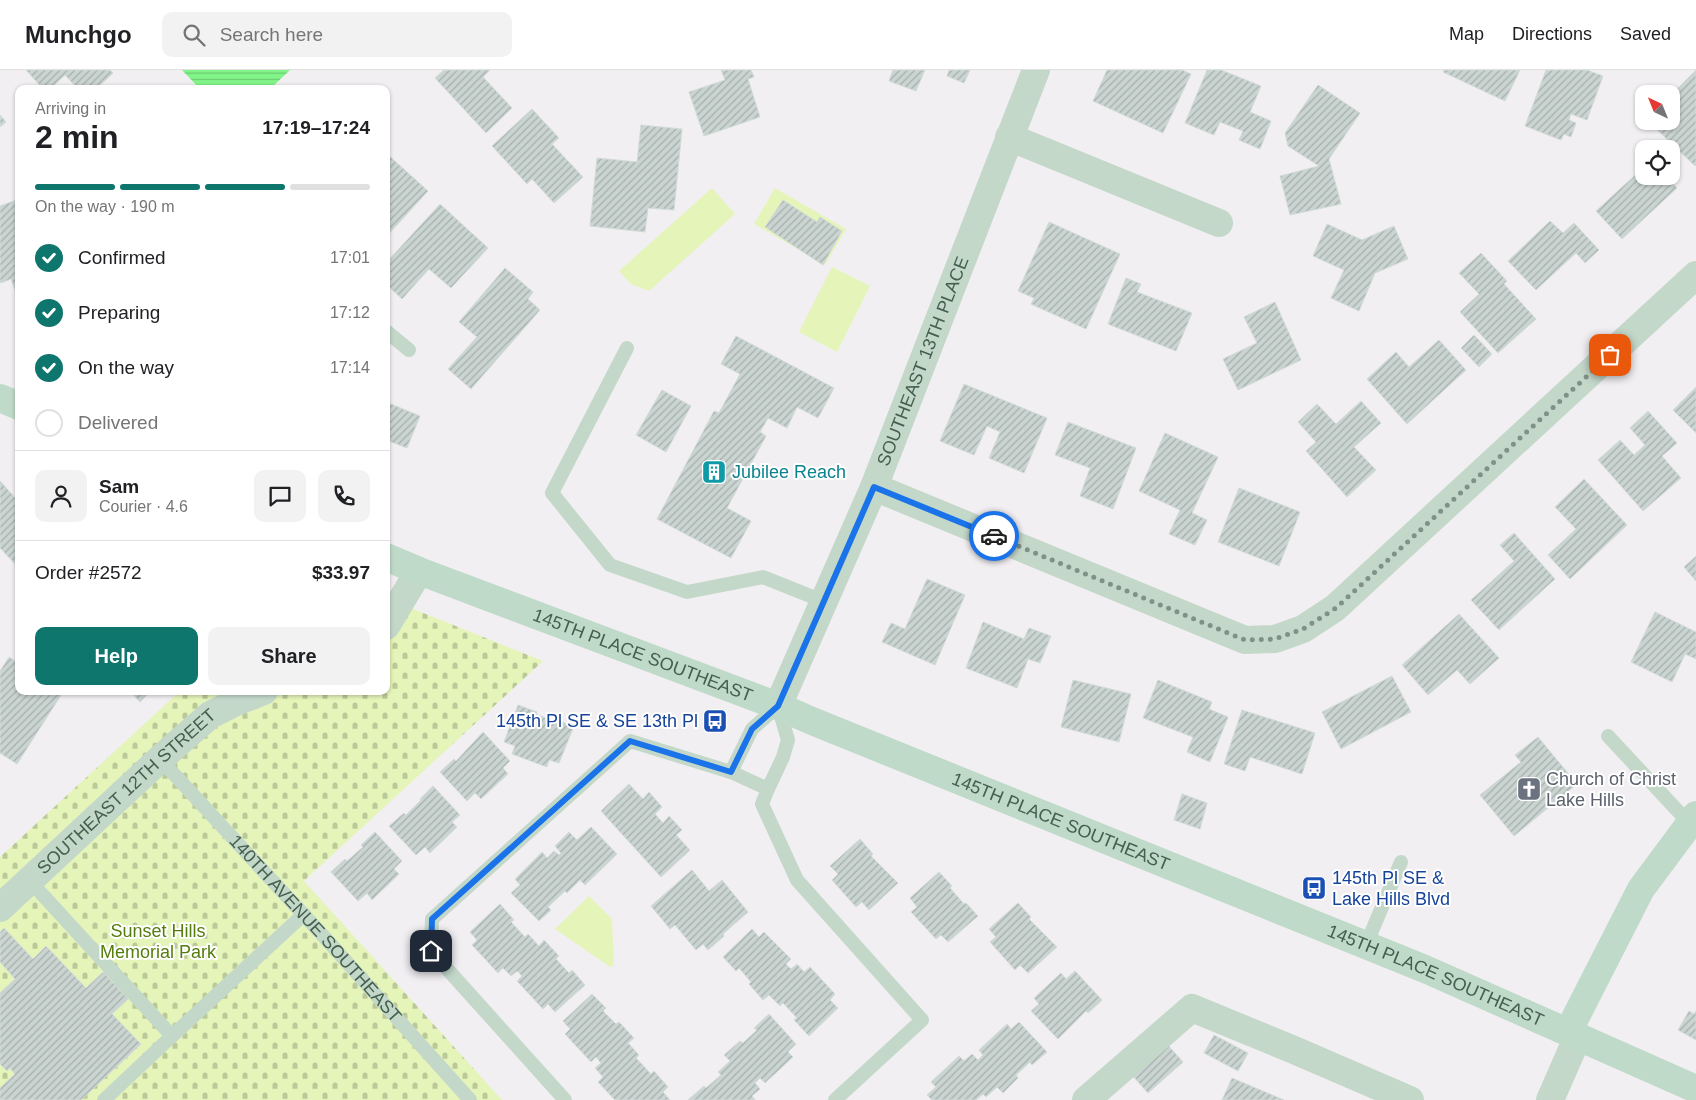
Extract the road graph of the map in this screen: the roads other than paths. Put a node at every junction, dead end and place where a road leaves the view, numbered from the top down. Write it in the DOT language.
graph roads {
  1 [pos="1036,70"];
  2 [pos="1009,136"];
  3 [pos="1219,223"];
  4 [pos="1696,275"];
  5 [pos="390,334"];
  6 [pos="627,348"];
  7 [pos="409,350"];
  8 [pos="0,398"];
  9 [pos="15,404"];
  10 [pos="874,487"];
  11 [pos="390,559"];
  12 [pos="419,571"];
  13 [pos="823,601"];
  14 [pos="390,619"];
  15 [pos="254,695"];
  16 [pos="778,706"];
  17 [pos="1608,736"];
  18 [pos="160,759"];
  19 [pos="731,772"];
  20 [pos="768,789"];
  21 [pos="1692,819"];
  22 [pos="1401,862"];
  23 [pos="29,880"];
  24 [pos="0,908"];
  25 [pos="304,914"];
  26 [pos="1366,944"];
  27 [pos="1573,1034"];
  28 [pos="172,1036"];
  29 [pos="1696,1089"];
  30 [pos="104,1100"];
  31 [pos="470,1100"];
  32 [pos="565,1100"];
  33 [pos="835,1100"];
  34 [pos="1086,1100"];
  35 [pos="1410,1100"];
  36 [pos="1550,1100"];
  1 -- 2 [label="street, SOUTHEAST 13TH PLACE"];
  2 -- 3 [label="street"];
  2 -- 10 [label="street, SOUTHEAST 13TH PLACE"];
  4 -- 10 [label="street"];
  5 -- 7 [label="lane"];
  6 -- 13 [label="lane"];
  8 -- 9 [label="street"];
  10 -- 13 [label="street, SOUTHEAST 13TH PLACE"];
  11 -- 12 [label="street"];
  12 -- 14 [label="street"];
  12 -- 16 [label="street, 145TH PLACE SOUTHEAST"];
  13 -- 16 [label="street, SOUTHEAST 13TH PLACE"];
  15 -- 18 [label="street, SOUTHEAST 12TH STREET"];
  16 -- 19 [label="lane"];
  16 -- 20 [label="lane"];
  16 -- 26 [label="street, 145TH PLACE SOUTHEAST"];
  17 -- 21 [label="lane"];
  18 -- 23 [label="street, SOUTHEAST 12TH STREET"];
  18 -- 25 [label="lane, 140TH AVENUE SOUTHEAST"];
  19 -- 20 [label="lane"];
  19 -- 32 [label="lane"];
  20 -- 33 [label="lane"];
  21 -- 27 [label="street"];
  22 -- 26 [label="lane"];
  23 -- 24 [label="street, SOUTHEAST 12TH STREET"];
  23 -- 28 [label="lane"];
  25 -- 28 [label="lane"];
  25 -- 31 [label="lane, 140TH AVENUE SOUTHEAST"];
  26 -- 27 [label="street, 145TH PLACE SOUTHEAST"];
  27 -- 29 [label="street, 145TH PLACE SOUTHEAST"];
  27 -- 36 [label="street"];
  28 -- 30 [label="lane"];
  34 -- 35 [label="street"];
}
